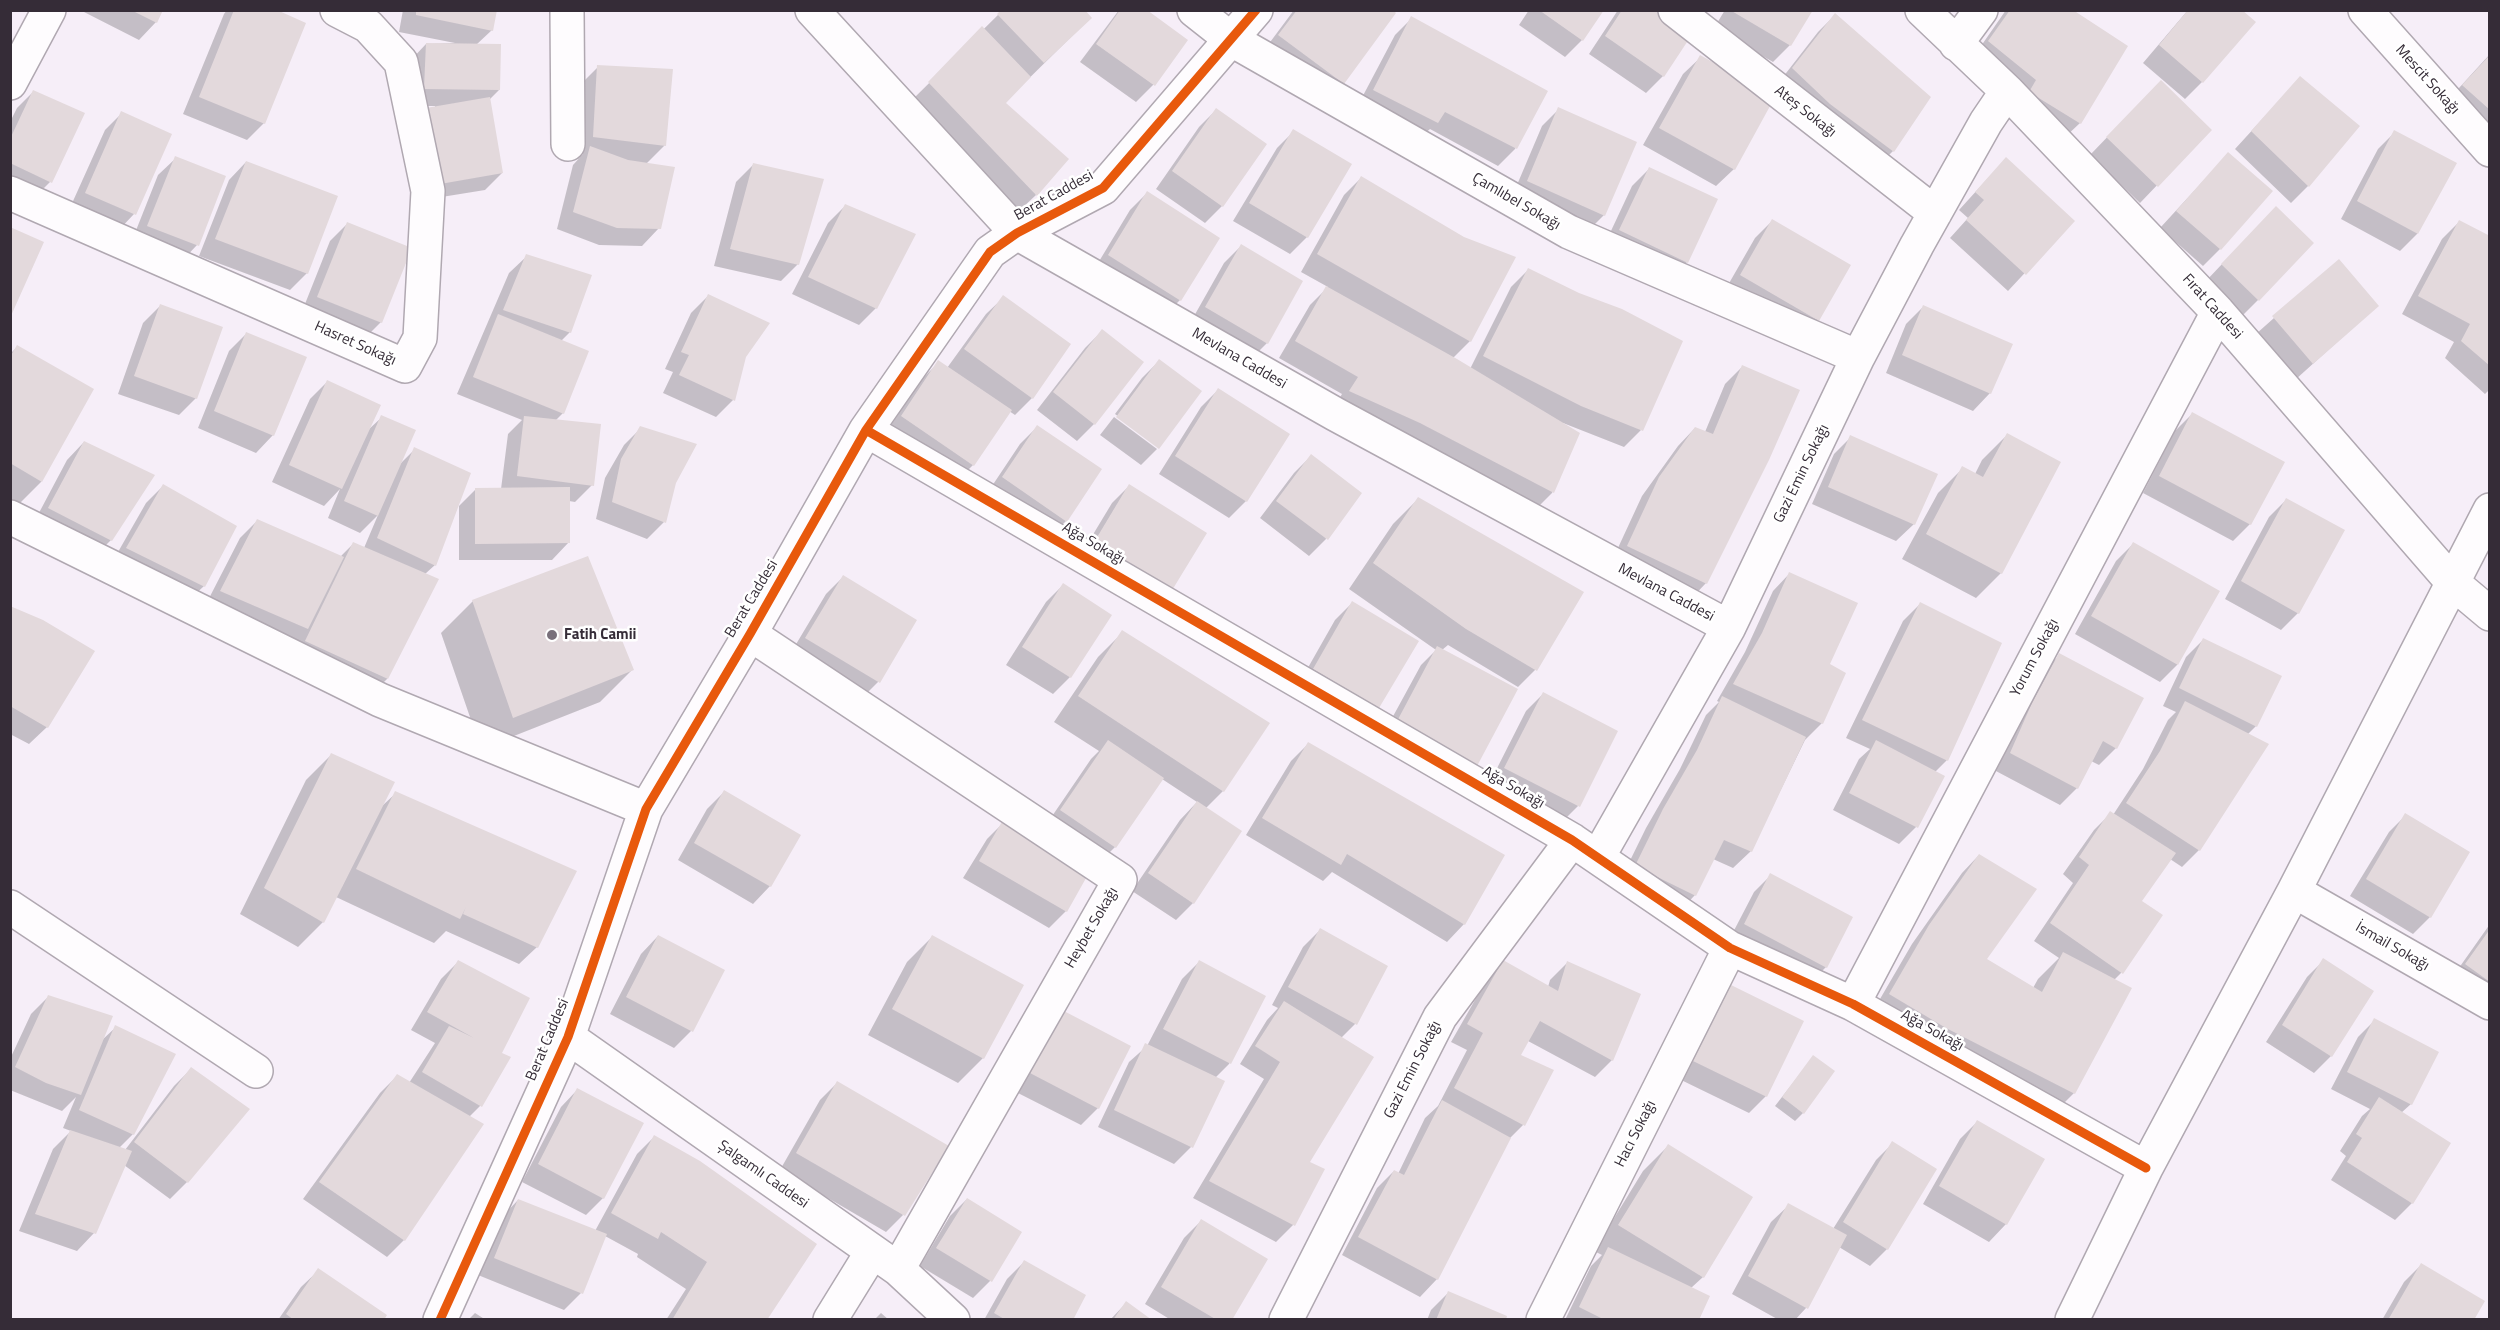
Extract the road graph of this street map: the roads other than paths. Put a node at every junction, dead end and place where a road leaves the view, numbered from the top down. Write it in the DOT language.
graph roads {
  1 [pos="49,10"];
  2 [pos="338,10"];
  3 [pos="567,10"];
  4 [pos="812,10"];
  5 [pos="1194,10"];
  6 [pos="1256,10"];
  7 [pos="1675,10"];
  8 [pos="1922,10"];
  9 [pos="1981,10"];
  10 [pos="2365,10"];
  11 [pos="1232,40"];
  12 [pos="1956,45"];
  13 [pos="10,83"];
  14 [pos="2007,91"];
  15 [pos="568,144"];
  16 [pos="2490,150"];
  17 [pos="10,193"];
  18 [pos="1935,213"];
  19 [pos="1017,233"];
  20 [pos="2218,312"];
  21 [pos="1858,357"];
  22 [pos="866,430"];
  23 [pos="2490,510"];
  24 [pos="10,518"];
  25 [pos="2453,583"];
  26 [pos="2490,614"];
  27 [pos="1729,627"];
  28 [pos="750,634"];
  29 [pos="646,809"];
  30 [pos="1585,848"];
  31 [pos="2294,891"];
  32 [pos="10,907"];
  33 [pos="1730,948"];
  34 [pos="2490,1003"];
  35 [pos="1852,1004"];
  36 [pos="568,1037"];
  37 [pos="256,1071"];
  38 [pos="2146,1168"];
  39 [pos="885,1261"];
  40 [pos="440,1320"];
  41 [pos="830,1320"];
  42 [pos="953,1320"];
  43 [pos="1286,1320"];
  44 [pos="1543,1320"];
  45 [pos="2072,1320"];
  1 -- 13 [label="street"];
  2 -- 17 [label="street, Hasret Sokağı"];
  3 -- 15 [label="street"];
  4 -- 19 [label="street, Mevlana Caddesi"];
  5 -- 11 [label="street, Çamlıbel Sokağı"];
  6 -- 11 [label="street, Berat Caddesi"];
  7 -- 18 [label="street, Ateş Sokağı"];
  8 -- 12 [label="street, Fırat Caddesi"];
  9 -- 12 [label="street"];
  10 -- 16 [label="street, Mescit Sokağı"];
  11 -- 19 [label="street, Berat Caddesi"];
  11 -- 21 [label="street, Çamlıbel Sokağı"];
  12 -- 14 [label="street, Fırat Caddesi"];
  14 -- 18 [label="street, Gazi Emin Sokağı"];
  14 -- 20 [label="street, Fırat Caddesi"];
  18 -- 21 [label="street, Gazi Emin Sokağı"];
  19 -- 22 [label="street, Berat Caddesi"];
  19 -- 27 [label="street, Mevlana Caddesi"];
  20 -- 25 [label="street, Fırat Caddesi"];
  20 -- 35 [label="street, Yorum Sokağı"];
  21 -- 27 [label="street, Gazi Emin Sokağı"];
  22 -- 28 [label="street, Berat Caddesi"];
  22 -- 30 [label="street, Ağa Sokağı"];
  23 -- 25 [label="street"];
  24 -- 29 [label="street"];
  25 -- 26 [label="street, Fırat Caddesi"];
  25 -- 31 [label="street"];
  27 -- 30 [label="street, Gazi Emin Sokağı"];
  28 -- 29 [label="street, Berat Caddesi"];
  28 -- 39 [label="street, Heybet Sokağı"];
  29 -- 36 [label="street, Berat Caddesi"];
  30 -- 33 [label="street, Ağa Sokağı"];
  30 -- 43 [label="street, Gazi Emin Sokağı"];
  31 -- 34 [label="street, İsmail Sokağı"];
  31 -- 38 [label="street"];
  32 -- 37 [label="street"];
  33 -- 35 [label="street, Ağa Sokağı"];
  33 -- 44 [label="street, Hacı Sokağı"];
  35 -- 38 [label="street, Ağa Sokağı"];
  36 -- 39 [label="street, Şalgamlı Caddesi"];
  36 -- 40 [label="street, Berat Caddesi"];
  38 -- 45 [label="street"];
  39 -- 41 [label="street"];
  39 -- 42 [label="street, Şalgamlı Caddesi"];
}
